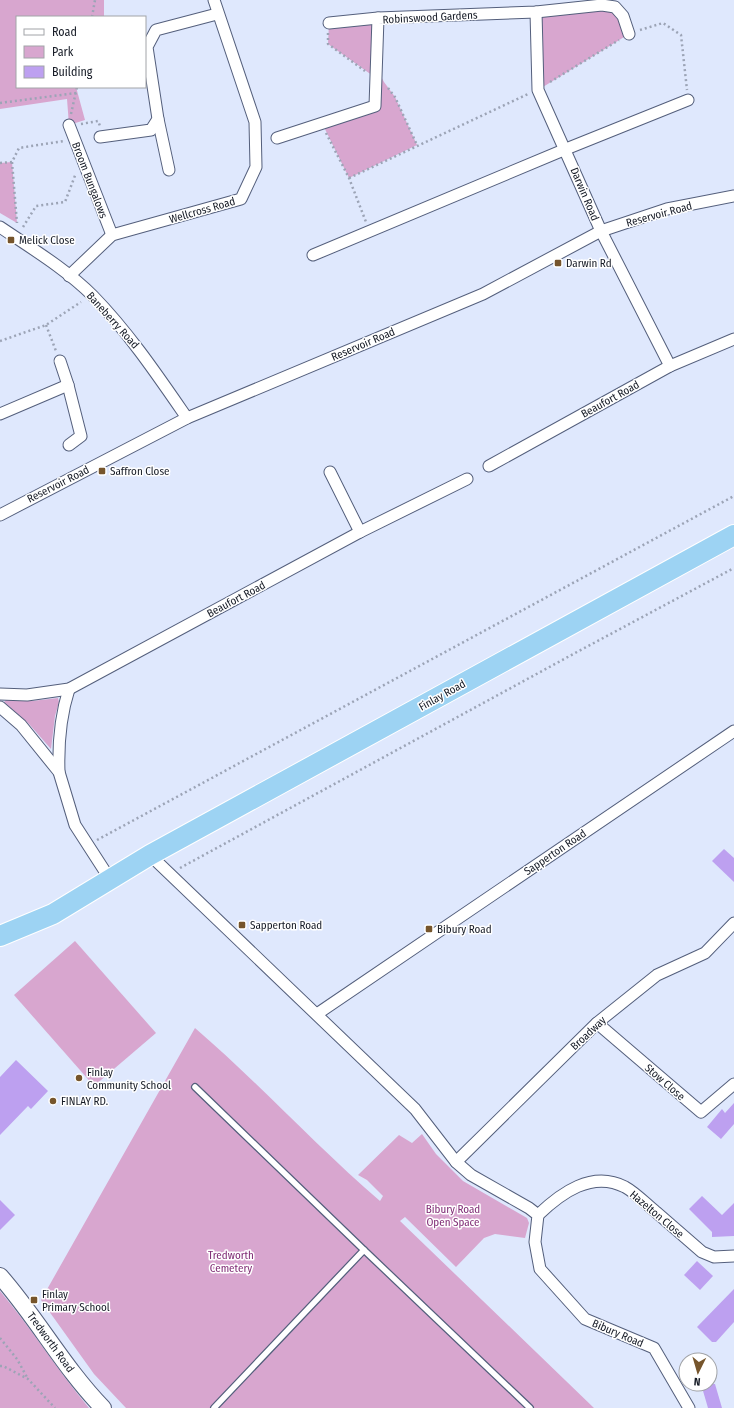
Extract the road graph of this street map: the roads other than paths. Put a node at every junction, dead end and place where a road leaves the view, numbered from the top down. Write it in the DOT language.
graph roads {
  1 [pos="214,0"];
  2 [pos="536,12"];
  3 [pos="218,14"];
  4 [pos="378,18"];
  5 [pos="329,23"];
  6 [pos="629,34"];
  7 [pos="146,46"];
  8 [pos="688,100"];
  9 [pos="158,119"];
  10 [pos="69,125"];
  11 [pos="103,137"];
  12 [pos="277,138"];
  13 [pos="566,149"];
  14 [pos="169,170"];
  15 [pos="734,196"];
  16 [pos="0,227"];
  17 [pos="601,231"];
  18 [pos="112,235"];
  19 [pos="312,255"];
  20 [pos="69,276"];
  21 [pos="734,339"];
  22 [pos="60,360"];
  23 [pos="670,366"];
  24 [pos="68,386"];
  25 [pos="0,414"];
  26 [pos="187,418"];
  27 [pos="69,445"];
  28 [pos="489,466"];
  29 [pos="330,472"];
  30 [pos="467,479"];
  31 [pos="0,515"];
  32 [pos="360,532"];
  33 [pos="734,535"];
  34 [pos="69,689"];
  35 [pos="0,694"];
  36 [pos="0,707"];
  37 [pos="734,731"];
  38 [pos="59,772"];
  39 [pos="150,855"];
  40 [pos="106,873"];
  41 [pos="37,919"];
  42 [pos="734,923"];
  43 [pos="0,936"];
  44 [pos="317,1014"];
  45 [pos="597,1023"];
  46 [pos="734,1084"];
  47 [pos="195,1087"];
  48 [pos="456,1162"];
  49 [pos="538,1216"];
  50 [pos="364,1250"];
  51 [pos="734,1256"];
  52 [pos="0,1276"];
  53 [pos="103,1408"];
  54 [pos="214,1408"];
  55 [pos="530,1408"];
  56 [pos="689,1408"];
  1 -- 3 [label="street, Wellcross Road"];
  2 -- 4 [label="street, Robinswood Gardens"];
  2 -- 6 [label="street, Robinswood Gardens"];
  2 -- 13 [label="street, Darwin Road"];
  3 -- 7 [label="street"];
  3 -- 18 [label="street, Wellcross Road"];
  4 -- 5 [label="street"];
  4 -- 12 [label="street, Robinswood Gardens"];
  7 -- 9 [label="street"];
  8 -- 13 [label="street"];
  9 -- 11 [label="street"];
  9 -- 14 [label="street"];
  10 -- 18 [label="street, Broom Bungalows"];
  13 -- 17 [label="street, Darwin Road"];
  13 -- 19 [label="street"];
  15 -- 17 [label="street, Reservoir Road"];
  16 -- 20 [label="street, Baneberry Road"];
  17 -- 23 [label="street, Darwin Road"];
  17 -- 26 [label="street, Reservoir Road"];
  18 -- 20 [label="street, Wellcross Road"];
  20 -- 26 [label="street, Baneberry Road"];
  21 -- 23 [label="street, Beaufort Road"];
  22 -- 24 [label="street"];
  23 -- 28 [label="street, Beaufort Road"];
  24 -- 25 [label="street"];
  24 -- 27 [label="street"];
  26 -- 31 [label="street, Reservoir Road"];
  29 -- 32 [label="street"];
  30 -- 32 [label="street, Beaufort Road"];
  32 -- 34 [label="street, Beaufort Road"];
  33 -- 39 [label="highway, Finlay Road"];
  34 -- 35 [label="street, Beaufort Road"];
  34 -- 38 [label="street"];
  36 -- 38 [label="street"];
  37 -- 44 [label="street, Sapperton Road"];
  38 -- 40 [label="street"];
  39 -- 40 [label="highway"];
  39 -- 41 [label="highway"];
  39 -- 44 [label="street"];
  40 -- 41 [label="highway"];
  41 -- 43 [label="highway"];
  42 -- 45 [label="street, Broadway"];
  44 -- 48 [label="street"];
  45 -- 46 [label="street, Stow Close"];
  45 -- 48 [label="street, Broadway"];
  47 -- 50 [label="lane"];
  48 -- 49 [label="street"];
  49 -- 51 [label="street, Hazelton Close"];
  49 -- 56 [label="street, Bibury Road"];
  50 -- 54 [label="lane"];
  50 -- 55 [label="lane"];
  52 -- 53 [label="street, Tredworth Road"];
}
